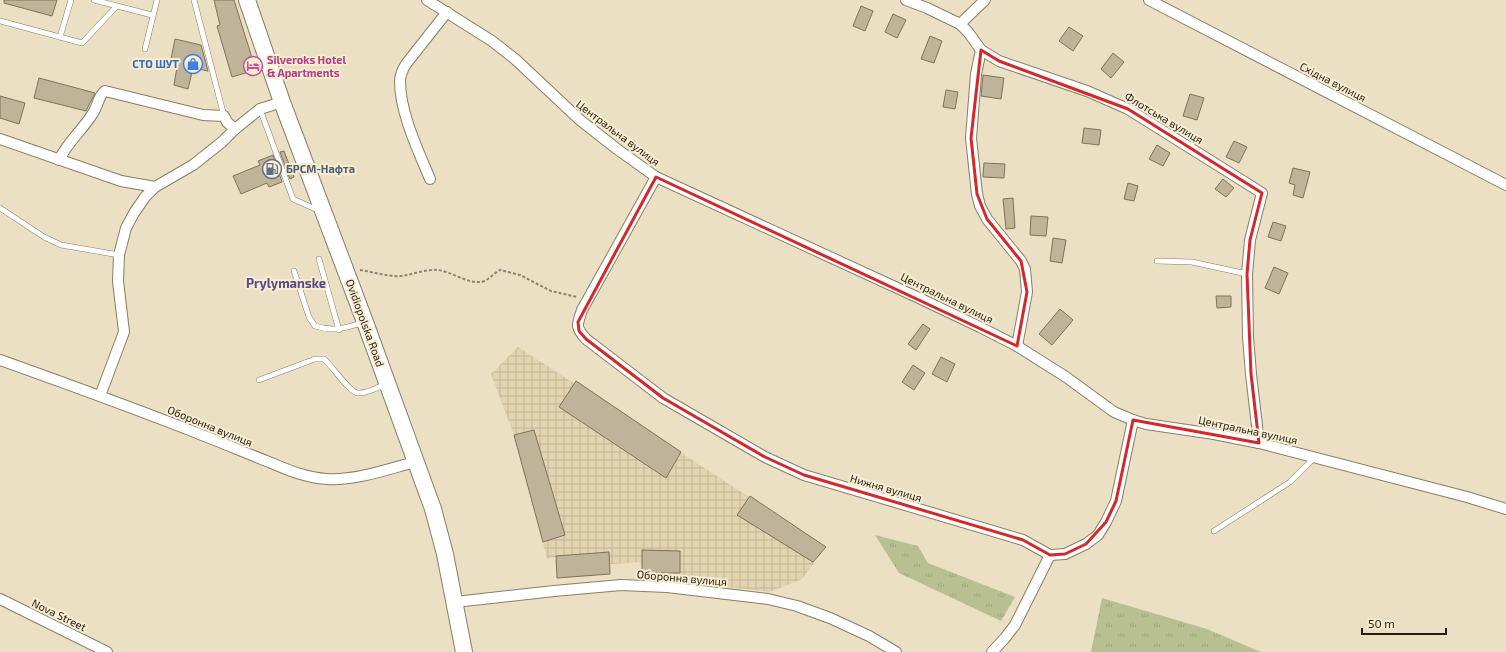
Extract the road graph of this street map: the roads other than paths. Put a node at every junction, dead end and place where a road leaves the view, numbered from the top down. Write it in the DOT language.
graph roads {
  1 [pos="70,0"];
  2 [pos="94,0"];
  3 [pos="157,0"];
  4 [pos="194,0"];
  5 [pos="247,0"];
  6 [pos="427,0"];
  7 [pos="906,0"];
  8 [pos="986,0"];
  9 [pos="1149,0"];
  10 [pos="116,7"];
  11 [pos="447,12"];
  12 [pos="152,15"];
  13 [pos="0,21"];
  14 [pos="960,24"];
  15 [pos="60,37"];
  16 [pos="145,49"];
  17 [pos="981,50"];
  18 [pos="282,102"];
  19 [pos="260,109"];
  20 [pos="224,116"];
  21 [pos="235,129"];
  22 [pos="0,139"];
  23 [pos="59,160"];
  24 [pos="656,177"];
  25 [pos="430,178"];
  26 [pos="1506,184"];
  27 [pos="155,187"];
  28 [pos="0,208"];
  29 [pos="324,213"];
  30 [pos="119,255"];
  31 [pos="319,259"];
  32 [pos="1157,261"];
  33 [pos="294,271"];
  34 [pos="1248,274"];
  35 [pos="365,322"];
  36 [pos="339,330"];
  37 [pos="1017,346"];
  38 [pos="0,360"];
  39 [pos="259,380"];
  40 [pos="387,384"];
  41 [pos="100,396"];
  42 [pos="1133,420"];
  43 [pos="1259,443"];
  44 [pos="1315,457"];
  45 [pos="415,462"];
  46 [pos="1506,509"];
  47 [pos="1214,531"];
  48 [pos="1050,555"];
  49 [pos="0,599"];
  50 [pos="455,602"];
  51 [pos="108,652"];
  52 [pos="464,652"];
  53 [pos="896,652"];
  54 [pos="992,652"];
  1 -- 15 [label="lane"];
  2 -- 10 [label="lane"];
  3 -- 12 [label="lane"];
  4 -- 20 [label="lane"];
  5 -- 18 [label="main road, Ovidiopolska Road"];
  6 -- 11 [label="street, Центральна вулиця"];
  7 -- 14 [label="street, Флотська вулиця"];
  8 -- 14 [label="street"];
  9 -- 26 [label="street, Східна вулиця"];
  10 -- 12 [label="lane"];
  10 -- 15 [label="lane"];
  11 -- 24 [label="street, Центральна вулиця"];
  11 -- 25 [label="street"];
  12 -- 16 [label="lane"];
  13 -- 15 [label="lane"];
  14 -- 17 [label="street, Флотська вулиця"];
  17 -- 34 [label="street, Флотська вулиця"];
  17 -- 37 [label="street"];
  18 -- 19 [label="street"];
  18 -- 29 [label="main road, Ovidiopolska Road"];
  19 -- 21 [label="street"];
  19 -- 29 [label="lane"];
  20 -- 21 [label="street"];
  20 -- 23 [label="street"];
  21 -- 27 [label="street"];
  22 -- 23 [label="street"];
  23 -- 27 [label="street"];
  24 -- 37 [label="street, Центральна вулиця"];
  24 -- 48 [label="street, Нижня вулиця"];
  27 -- 30 [label="street"];
  28 -- 30 [label="lane"];
  29 -- 35 [label="main road, Ovidiopolska Road"];
  30 -- 41 [label="street"];
  31 -- 36 [label="lane"];
  32 -- 34 [label="lane"];
  33 -- 36 [label="lane"];
  34 -- 43 [label="street"];
  35 -- 36 [label="lane"];
  35 -- 40 [label="main road, Ovidiopolska Road"];
  37 -- 42 [label="street, Центральна вулиця"];
  38 -- 41 [label="street, Оборонна вулиця"];
  39 -- 40 [label="lane"];
  40 -- 45 [label="main road, Ovidiopolska Road"];
  41 -- 45 [label="street, Оборонна вулиця"];
  42 -- 43 [label="street, Центральна вулиця"];
  42 -- 48 [label="street"];
  43 -- 44 [label="street, Центральна вулиця"];
  44 -- 46 [label="street, Центральна вулиця"];
  44 -- 47 [label="lane"];
  45 -- 50 [label="main road, Ovidiopolska Road"];
  48 -- 54 [label="street"];
  49 -- 51 [label="street, Nova Street"];
  50 -- 52 [label="main road, Ovidiopolska Road"];
  50 -- 53 [label="street, Оборонна вулиця"];
}
